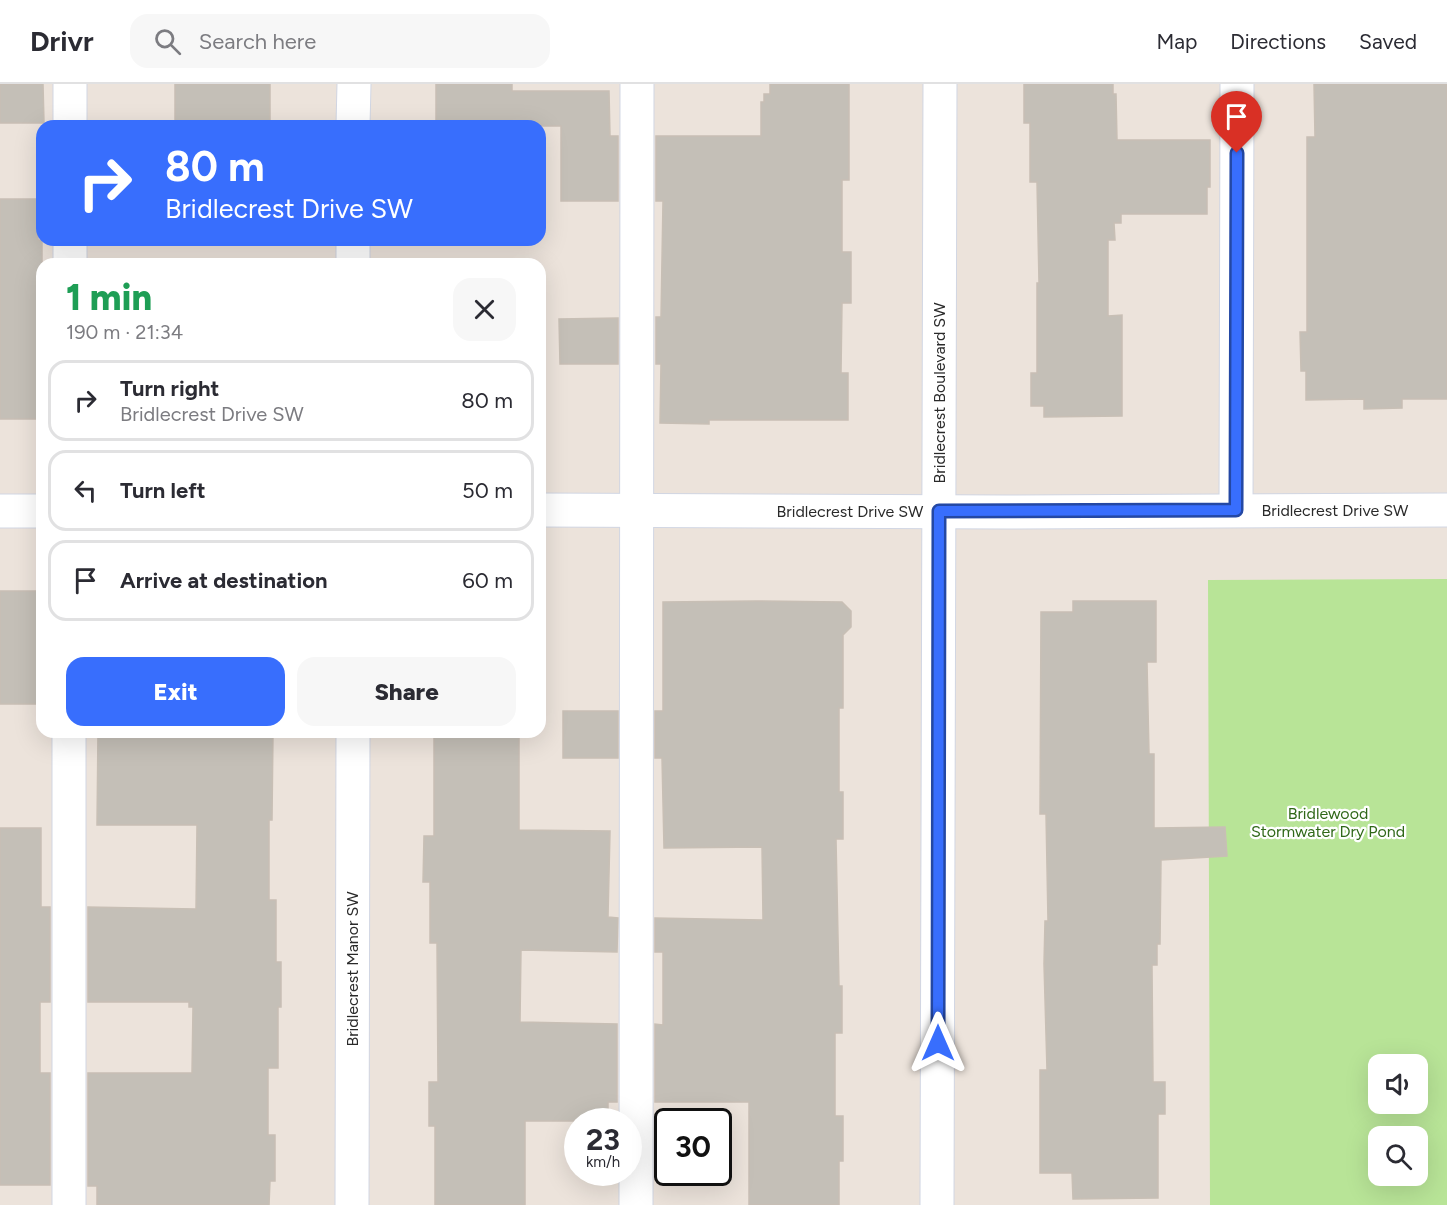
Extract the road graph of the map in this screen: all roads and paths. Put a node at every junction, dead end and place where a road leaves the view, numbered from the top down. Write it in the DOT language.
graph roads {
  1 [pos="70,84"];
  2 [pos="354,84"];
  3 [pos="637,84"];
  4 [pos="940,84"];
  5 [pos="1237,84"];
  6 [pos="70,120"];
  7 [pos="353,120"];
  8 [pos="546,510"];
  9 [pos="637,510"];
  10 [pos="1236,510"];
  11 [pos="1447,510"];
  12 [pos="0,511"];
  13 [pos="36,511"];
  14 [pos="939,511"];
  15 [pos="69,738"];
  16 [pos="353,738"];
  17 [pos="69,1205"];
  18 [pos="352,1205"];
  19 [pos="636,1205"];
  20 [pos="937,1205"];
  1 -- 6 [label="street"];
  2 -- 7 [label="street"];
  3 -- 9 [label="street"];
  4 -- 14 [label="street, Bridlecrest Boulevard SW"];
  5 -- 10 [label="street"];
  8 -- 9 [label="street, Bridlecrest Drive SW"];
  9 -- 14 [label="street, Bridlecrest Drive SW"];
  9 -- 19 [label="street"];
  10 -- 11 [label="street, Bridlecrest Drive SW"];
  10 -- 14 [label="street, Bridlecrest Drive SW"];
  12 -- 13 [label="street"];
  14 -- 20 [label="street, Bridlecrest Boulevard SW"];
  15 -- 17 [label="street"];
  16 -- 18 [label="street, Bridlecrest Manor SW"];
}
